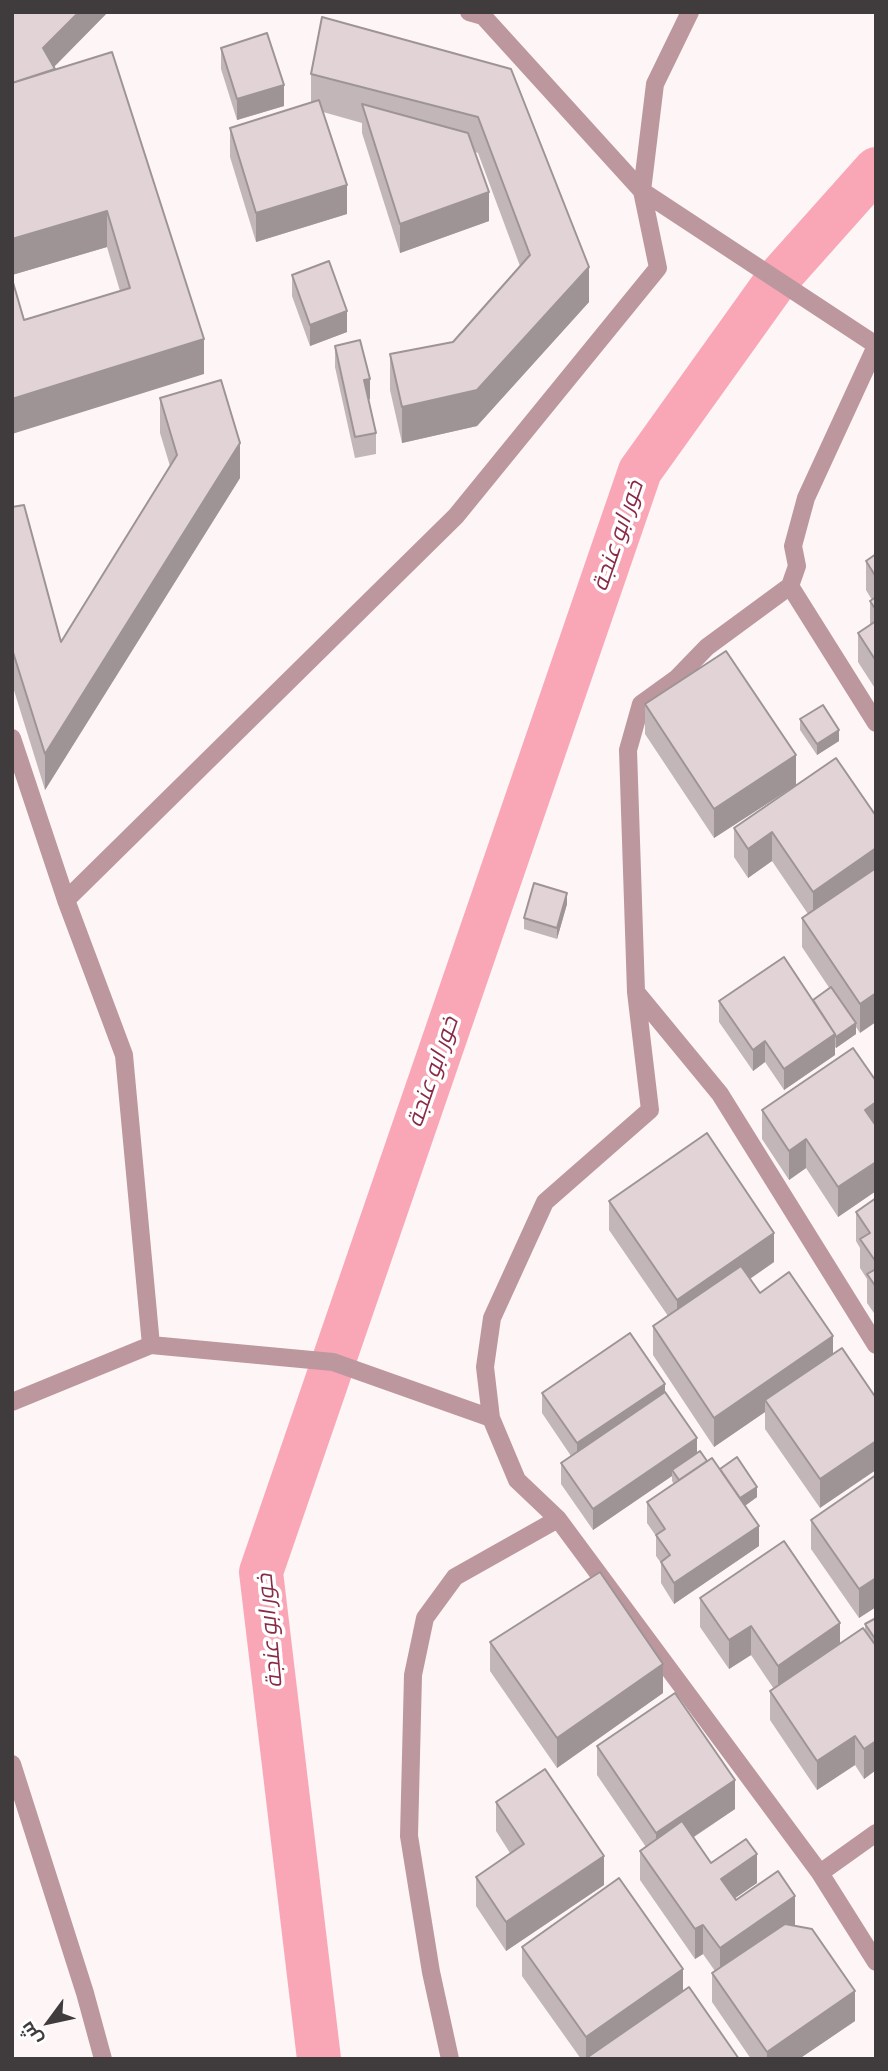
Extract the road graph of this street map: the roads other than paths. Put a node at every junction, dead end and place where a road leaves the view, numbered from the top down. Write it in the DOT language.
graph roads {
  1 [pos="468,12"];
  2 [pos="690,12"];
  3 [pos="642,191"];
  4 [pos="876,346"];
  5 [pos="790,586"];
  6 [pos="876,723"];
  7 [pos="12,738"];
  8 [pos="66,900"];
  9 [pos="636,992"];
  10 [pos="151,1345"];
  11 [pos="876,1345"];
  12 [pos="12,1402"];
  13 [pos="491,1418"];
  14 [pos="558,1519"];
  15 [pos="12,1764"];
  16 [pos="876,1833"];
  17 [pos="820,1873"];
  18 [pos="876,1962"];
  19 [pos="103,2059"];
  20 [pos="450,2059"];
  1 -- 3 [label="street"];
  2 -- 3 [label="street"];
  3 -- 4 [label="street"];
  3 -- 8 [label="street"];
  4 -- 5 [label="street"];
  5 -- 6 [label="street"];
  5 -- 9 [label="street"];
  7 -- 8 [label="street"];
  8 -- 10 [label="street"];
  9 -- 11 [label="street"];
  9 -- 13 [label="street"];
  10 -- 12 [label="street"];
  10 -- 13 [label="street"];
  13 -- 14 [label="street"];
  14 -- 17 [label="street"];
  14 -- 20 [label="street"];
  15 -- 19 [label="street"];
  16 -- 17 [label="street"];
  17 -- 18 [label="street"];
}
